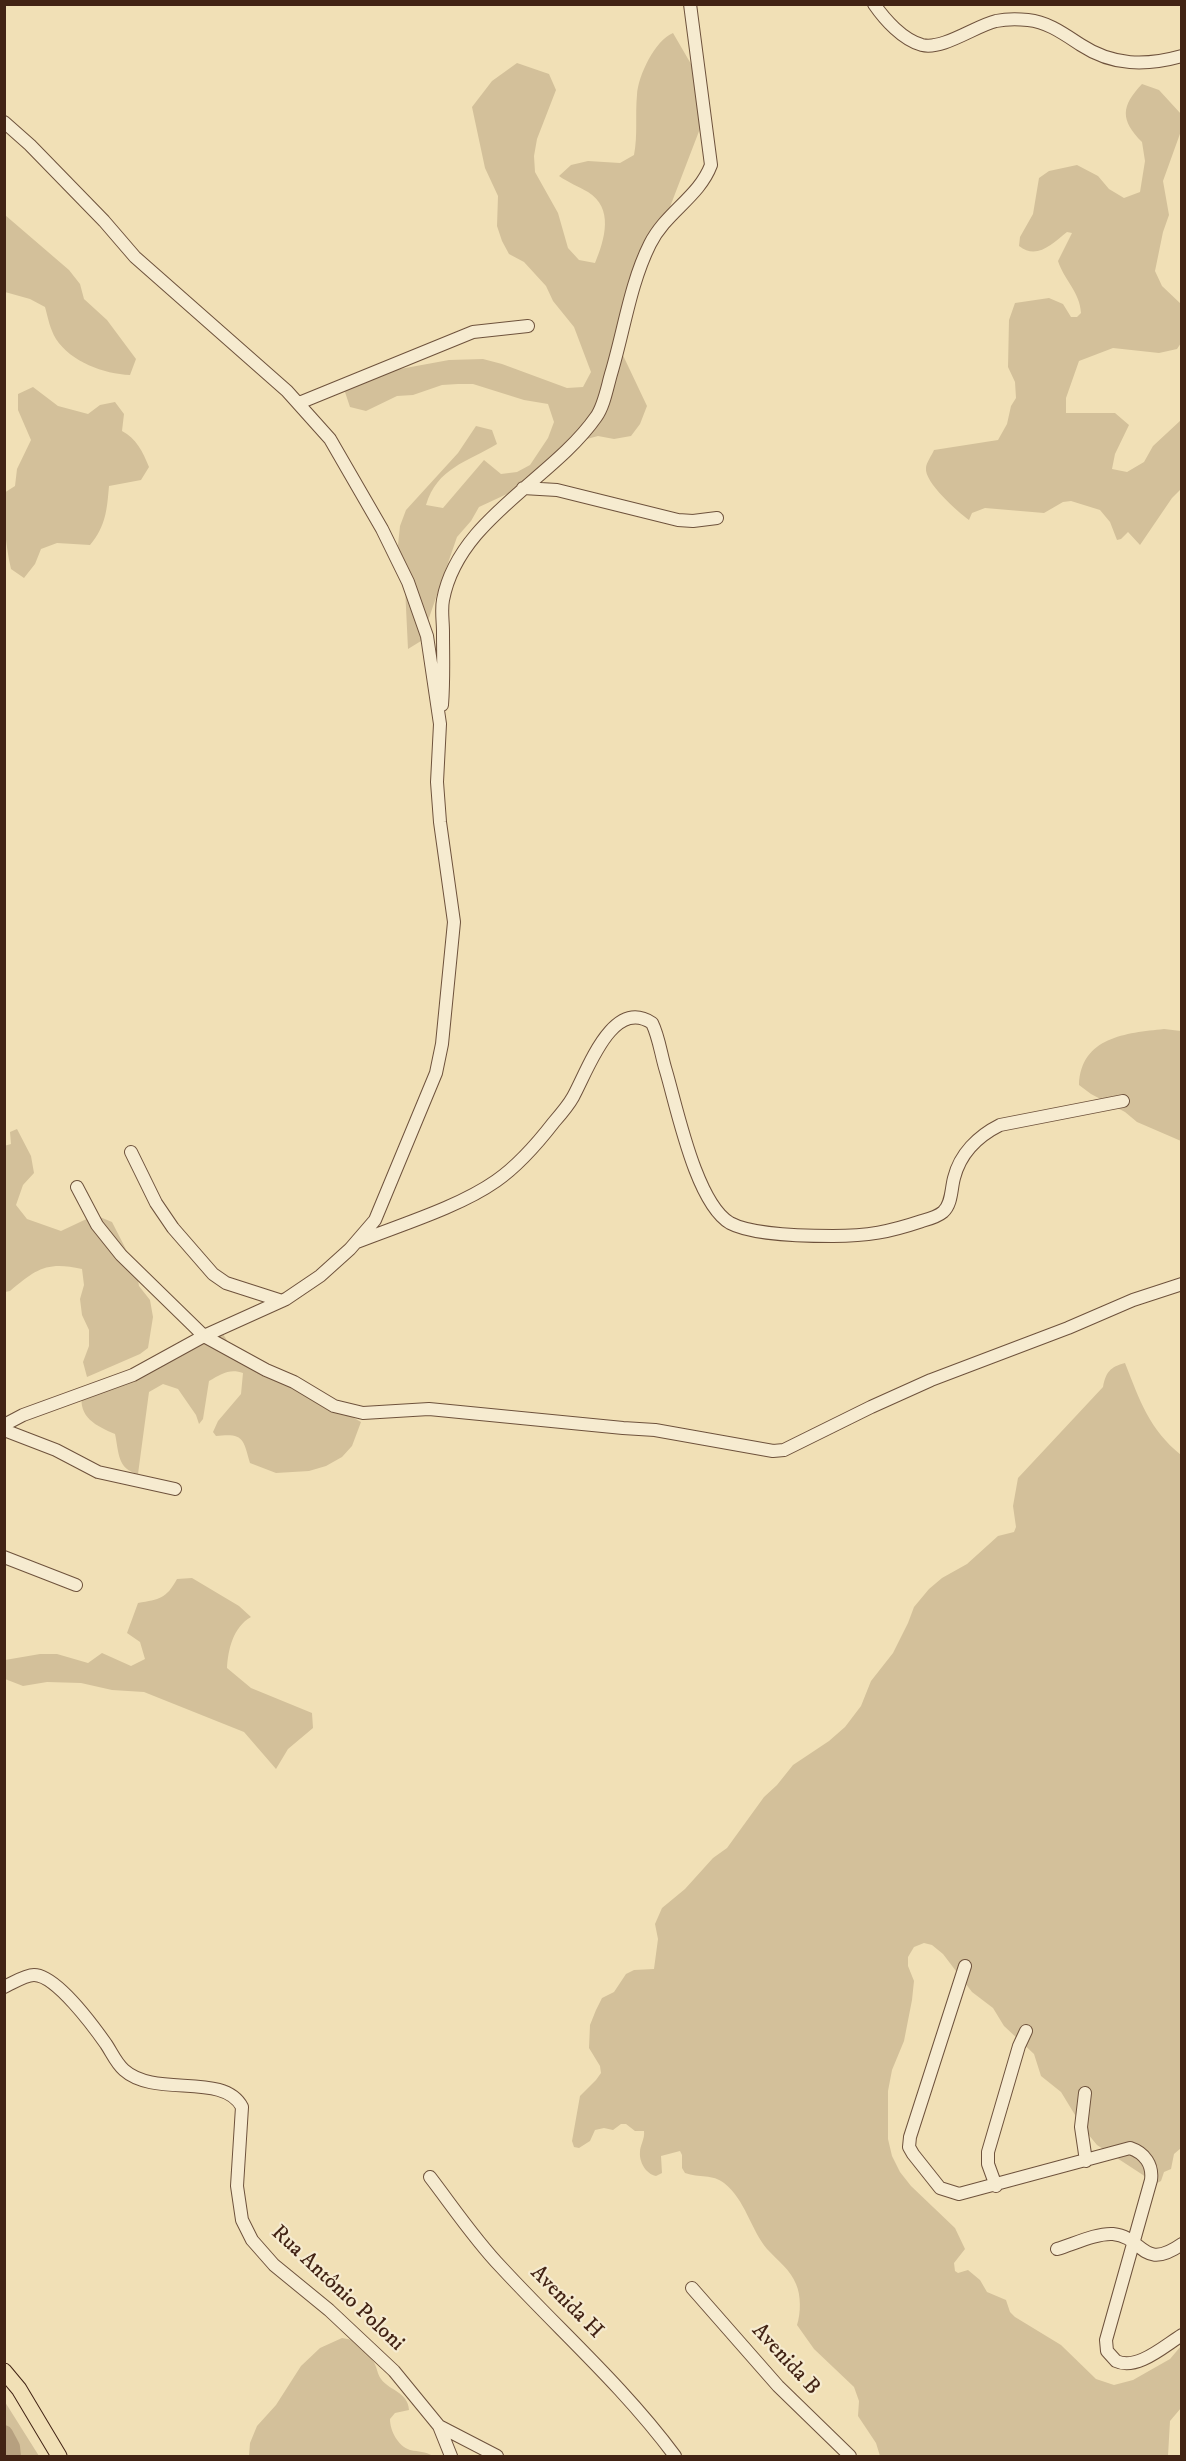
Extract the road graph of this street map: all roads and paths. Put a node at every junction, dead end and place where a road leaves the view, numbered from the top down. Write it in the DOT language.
graph roads {
  1 [pos="690,4"];
  2 [pos="874,4"];
  3 [pos="1182,56"];
  4 [pos="4,122"];
  5 [pos="528,326"];
  6 [pos="299,403"];
  7 [pos="523,488"];
  8 [pos="717,518"];
  9 [pos="440,724"];
  10 [pos="1123,1101"];
  11 [pos="131,1152"];
  12 [pos="77,1187"];
  13 [pos="356,1242"];
  14 [pos="1182,1284"];
  15 [pos="282,1301"];
  16 [pos="204,1336"];
  17 [pos="4,1425"];
  18 [pos="4,1430"];
  19 [pos="175,1489"];
  20 [pos="4,1557"];
  21 [pos="76,1585"];
  22 [pos="965,1966"];
  23 [pos="4,1987"];
  24 [pos="1026,2031"];
  25 [pos="1085,2094"];
  26 [pos="1086,2160"];
  27 [pos="430,2177"];
  28 [pos="996,2186"];
  29 [pos="1133,2244"];
  30 [pos="1182,2244"];
  31 [pos="1057,2249"];
  32 [pos="692,2288"];
  33 [pos="1182,2335"];
  34 [pos="4,2370"];
  35 [pos="439,2426"];
  36 [pos="59,2457"];
  37 [pos="451,2457"];
  38 [pos="497,2457"];
  39 [pos="675,2457"];
  40 [pos="850,2457"];
  1 -- 7 [label="street"];
  2 -- 3 [label="street"];
  4 -- 6 [label="street"];
  5 -- 6 [label="street"];
  6 -- 9 [label="street"];
  7 -- 8 [label="street"];
  7 -- 9 [label="street"];
  9 -- 13 [label="street"];
  10 -- 13 [label="street"];
  11 -- 15 [label="street"];
  12 -- 16 [label="street"];
  13 -- 15 [label="street"];
  14 -- 16 [label="street"];
  15 -- 16 [label="street"];
  16 -- 17 [label="street"];
  18 -- 19 [label="street"];
  20 -- 21 [label="street"];
  22 -- 28 [label="street"];
  23 -- 35 [label="street, Rua Antônio Poloni"];
  24 -- 28 [label="street"];
  25 -- 26 [label="street"];
  26 -- 28 [label="street"];
  26 -- 29 [label="street"];
  27 -- 39 [label="street, Avenida H"];
  29 -- 30 [label="street"];
  29 -- 31 [label="street"];
  29 -- 33 [label="street"];
  32 -- 40 [label="street, Avenida B"];
  34 -- 36 [label="main road"];
  35 -- 37 [label="street, Rua Antônio Poloni"];
  35 -- 38 [label="street"];
}
